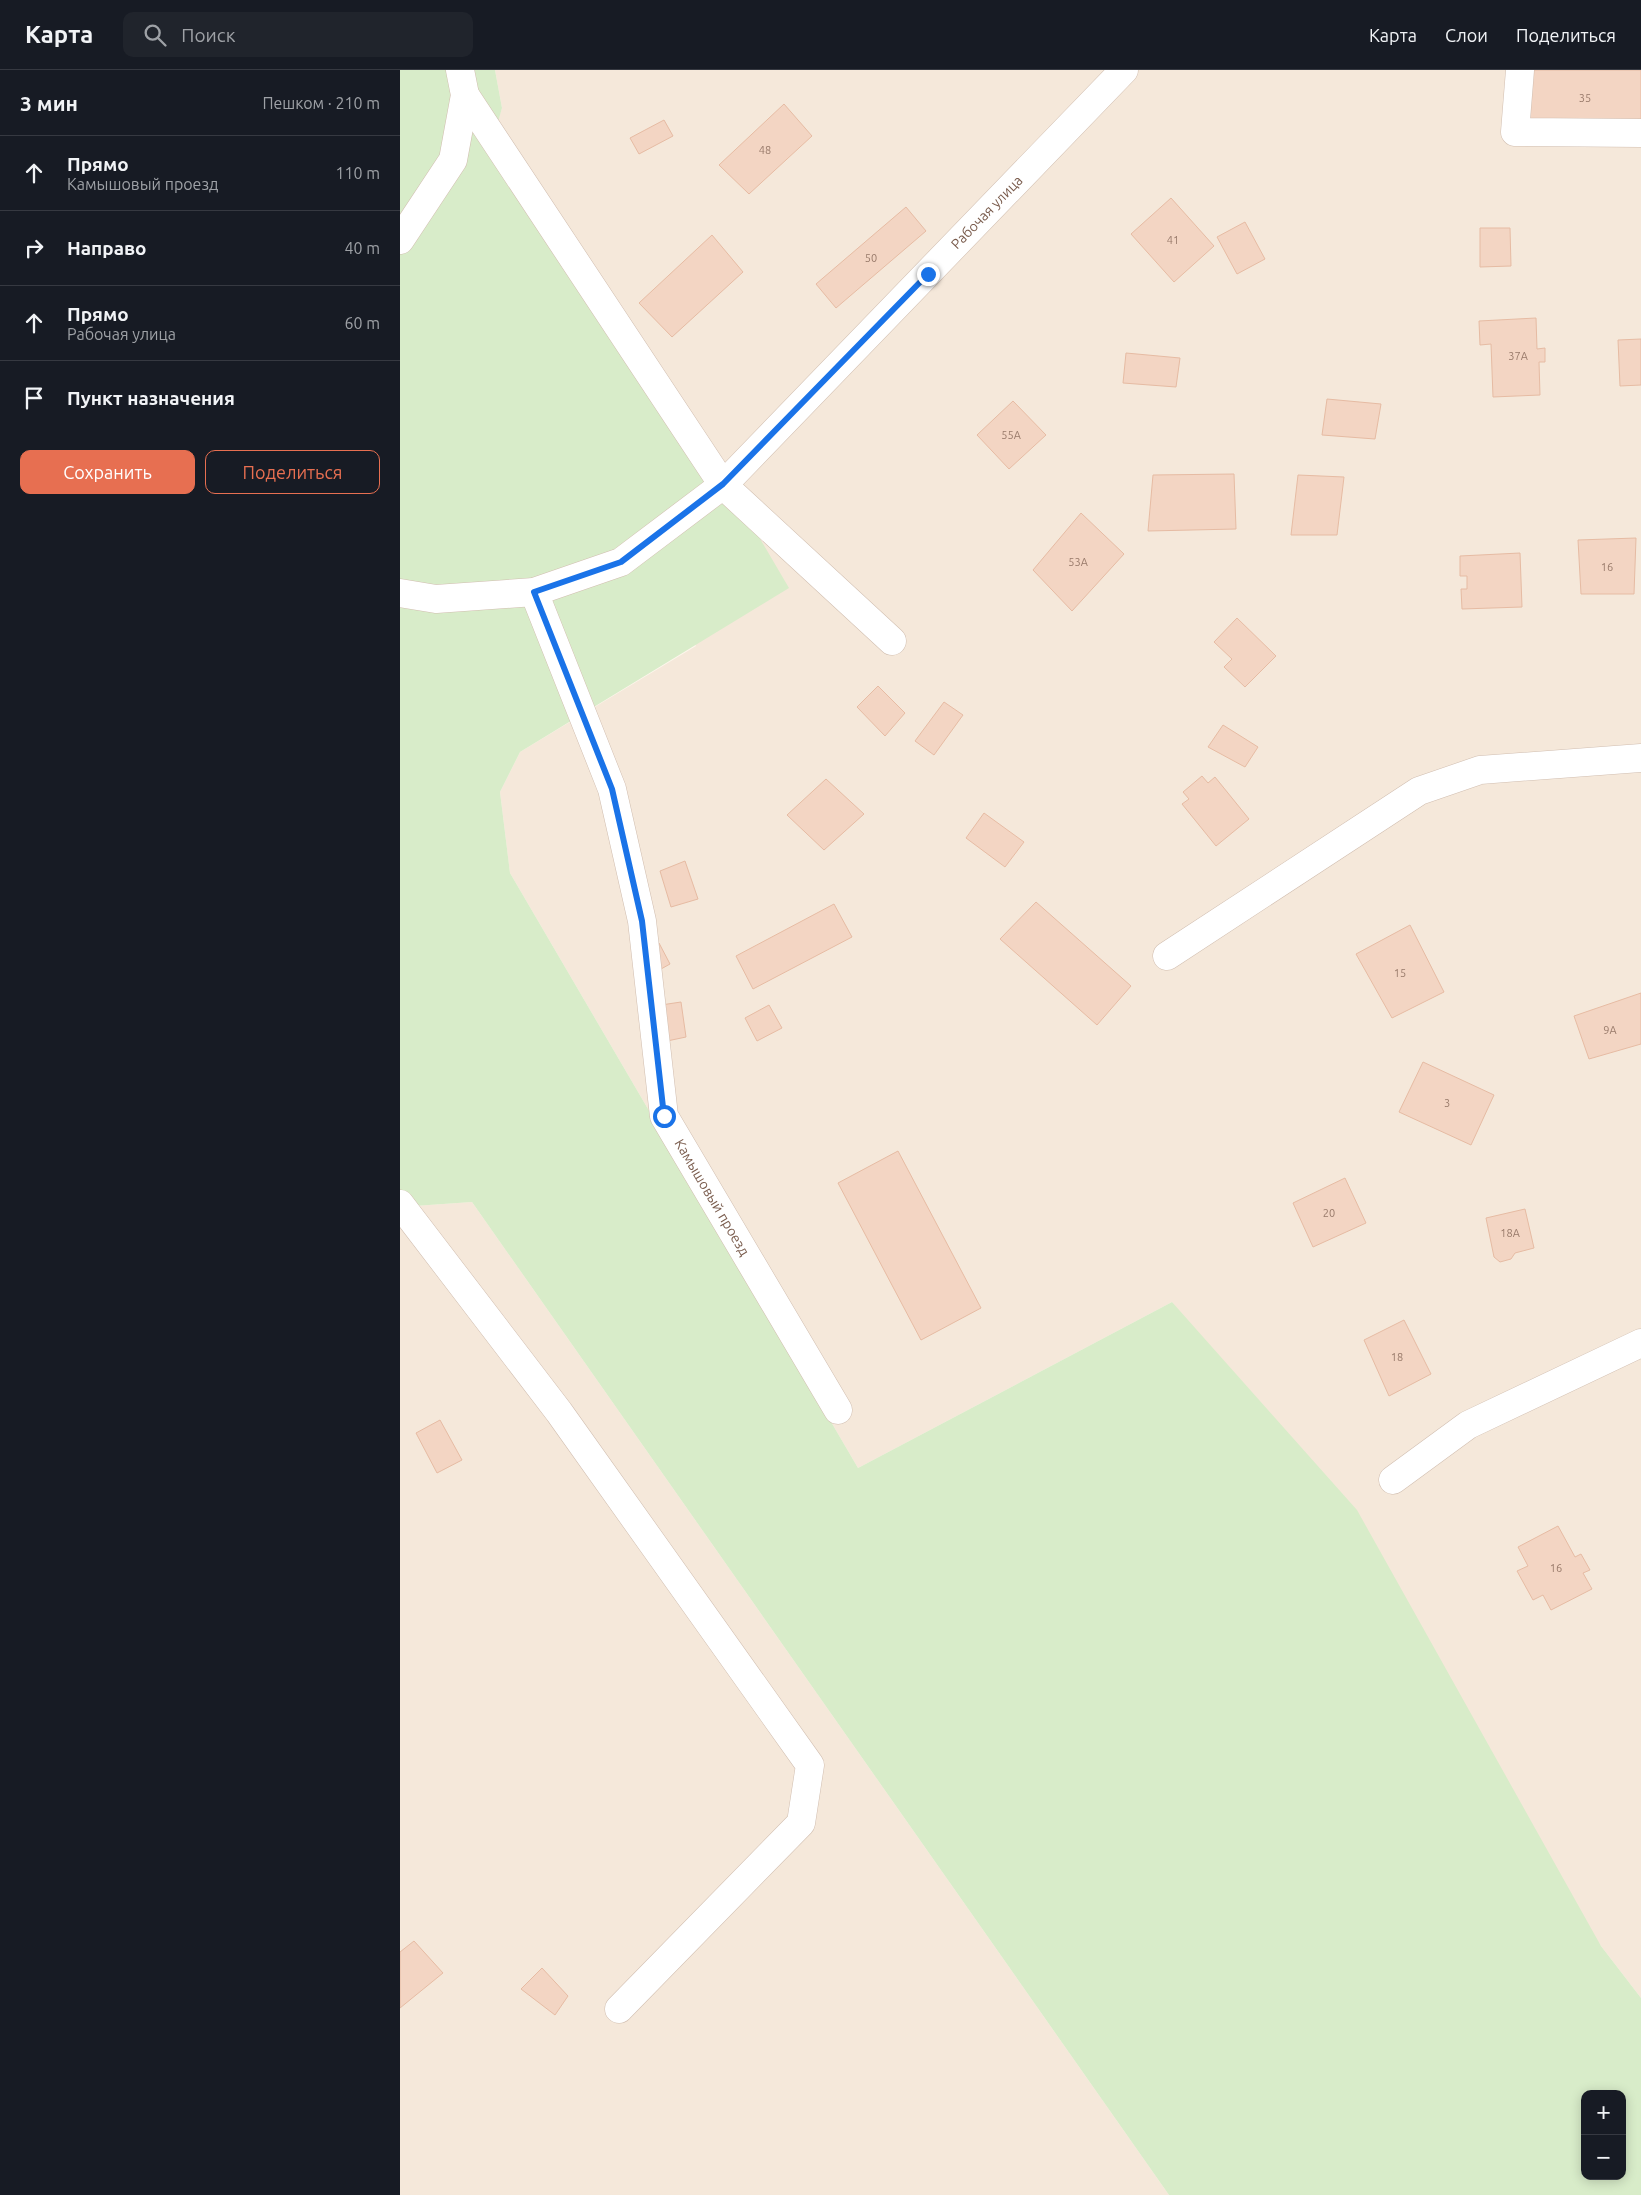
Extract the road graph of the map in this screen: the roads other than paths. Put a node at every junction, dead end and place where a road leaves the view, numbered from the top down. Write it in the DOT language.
graph roads {
  1 [pos="1124,70"];
  2 [pos="1520,70"];
  3 [pos="462,83"];
  4 [pos="1641,133"];
  5 [pos="400,240"];
  6 [pos="723,484"];
  7 [pos="534,592"];
  8 [pos="400,593"];
  9 [pos="892,642"];
  10 [pos="1641,758"];
  11 [pos="1168,956"];
  12 [pos="400,1204"];
  13 [pos="1641,1343"];
  14 [pos="838,1410"];
  15 [pos="1393,1480"];
  16 [pos="619,2009"];
  1 -- 6 [label="street, Рабочая улица"];
  2 -- 4 [label="street"];
  3 -- 5 [label="street"];
  3 -- 6 [label="street"];
  6 -- 7 [label="street, Рабочая улица"];
  6 -- 9 [label="street"];
  7 -- 8 [label="street, Рабочая улица"];
  7 -- 14 [label="street, Камышовый проезд"];
  10 -- 11 [label="street"];
  12 -- 16 [label="street"];
  13 -- 15 [label="street"];
}
